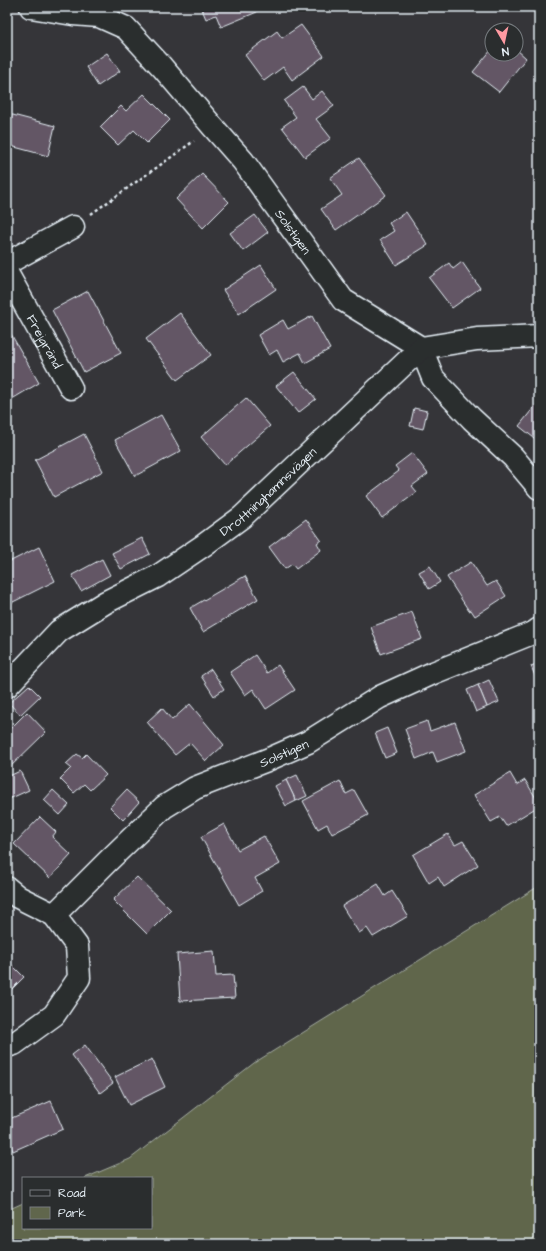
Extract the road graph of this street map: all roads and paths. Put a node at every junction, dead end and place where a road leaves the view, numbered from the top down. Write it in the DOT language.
graph roads {
  1 [pos="31,7"];
  2 [pos="102,12"];
  3 [pos="213,127"];
  4 [pos="73,227"];
  5 [pos="7,263"];
  6 [pos="7,273"];
  7 [pos="539,336"];
  8 [pos="422,348"];
  9 [pos="71,388"];
  10 [pos="539,488"];
  11 [pos="539,629"];
  12 [pos="7,686"];
  13 [pos="7,888"];
  14 [pos="54,915"];
  15 [pos="7,1046"];
  1 -- 2 [label="street, Solstigen"];
  2 -- 3 [label="street, Solstigen"];
  3 -- 4 [label="path"];
  3 -- 8 [label="street, Solstigen"];
  4 -- 5 [label="street"];
  6 -- 9 [label="street, Frejgränd"];
  7 -- 8 [label="street"];
  8 -- 10 [label="street"];
  8 -- 12 [label="street, Drottninghamnsvägen"];
  11 -- 14 [label="street, Solstigen"];
  13 -- 14 [label="street"];
  14 -- 15 [label="street"];
}
